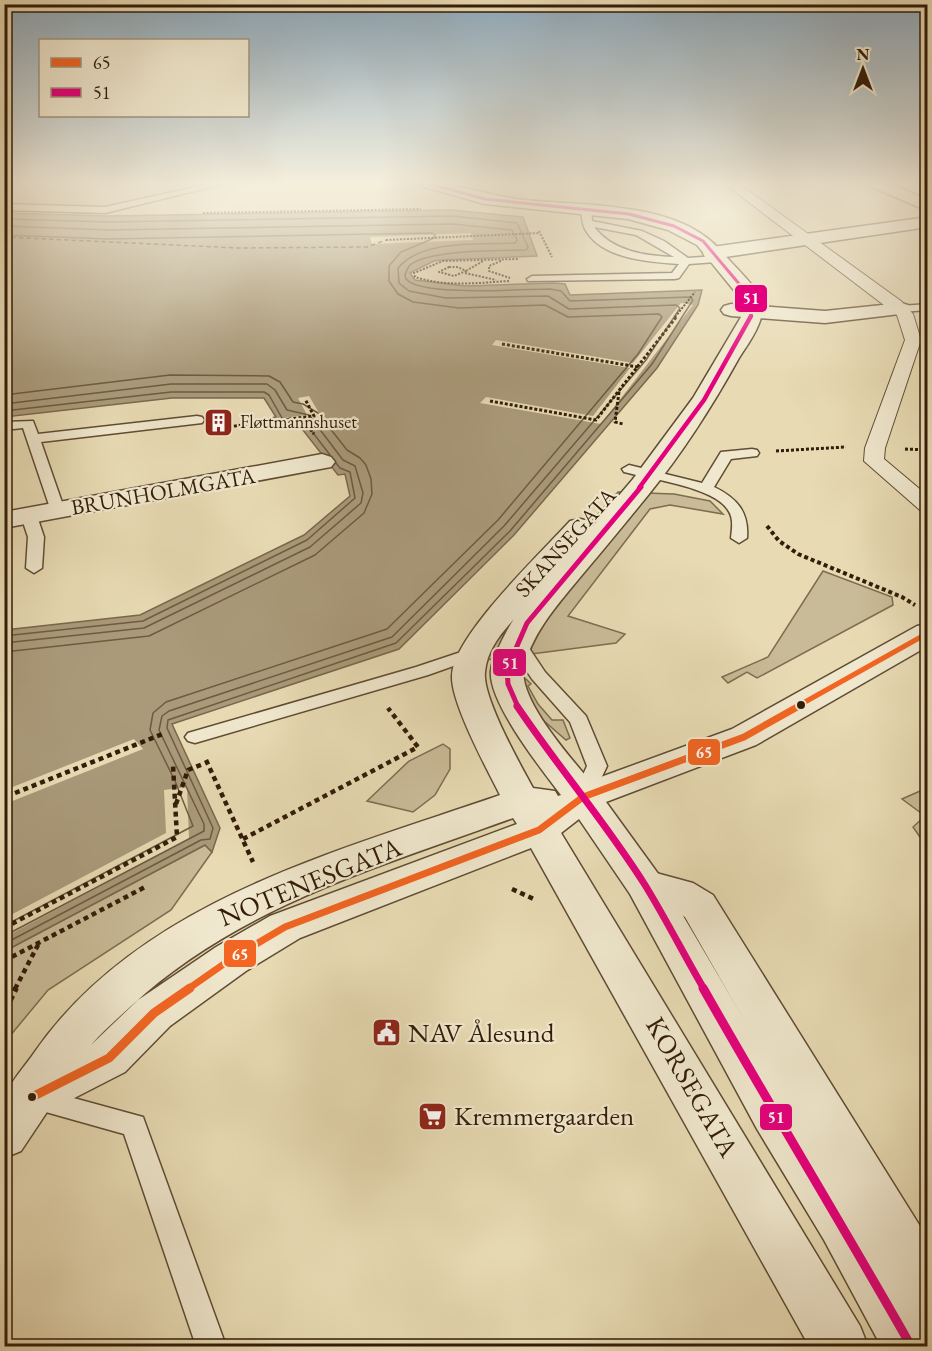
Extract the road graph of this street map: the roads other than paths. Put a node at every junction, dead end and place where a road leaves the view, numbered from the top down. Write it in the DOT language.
graph roads {
  1 [pos="613,247"];
  2 [pos="652,247"];
  3 [pos="708,247"];
  4 [pos="769,247"];
  5 [pos="819,247"];
  6 [pos="716,258"];
  7 [pos="686,261"];
  8 [pos="532,279"];
  9 [pos="927,307"];
  10 [pos="901,309"];
  11 [pos="741,310"];
  12 [pos="197,420"];
  13 [pos="4,426"];
  14 [pos="34,439"];
  15 [pos="752,453"];
  16 [pos="322,462"];
  17 [pos="640,471"];
  18 [pos="703,489"];
  19 [pos="927,507"];
  20 [pos="57,511"];
  21 [pos="17,518"];
  22 [pos="739,538"];
  23 [pos="34,568"];
  24 [pos="921,619"];
  25 [pos="517,643"];
  26 [pos="473,653"];
  27 [pos="195,737"];
  28 [pos="583,797"];
  29 [pos="530,816"];
  30 [pos="645,885"];
  31 [pos="32,1097"];
  32 [pos="4,1136"];
  33 [pos="927,1290"];
  34 [pos="211,1347"];
  35 [pos="840,1347"];
  36 [pos="911,1347"];
  1 -- 7 [label="lane"];
  2 -- 7 [label="lane"];
  3 -- 6 [label="street, SKANSEGATA"];
  4 -- 6 [label="street"];
  5 -- 10 [label="street"];
  6 -- 7 [label="lane"];
  6 -- 11 [label="street, SKANSEGATA"];
  7 -- 8 [label="lane"];
  9 -- 10 [label="lane"];
  10 -- 11 [label="street"];
  10 -- 19 [label="street"];
  11 -- 17 [label="street, SKANSEGATA"];
  12 -- 14 [label="lane"];
  13 -- 14 [label="lane"];
  14 -- 20 [label="lane"];
  15 -- 18 [label="lane"];
  16 -- 20 [label="street, BRUNHOLMGATA"];
  17 -- 18 [label="lane"];
  17 -- 25 [label="street, SKANSEGATA"];
  17 -- 26 [label="street, SKANSEGATA"];
  18 -- 22 [label="lane"];
  20 -- 21 [label="street, BRUNHOLMGATA"];
  21 -- 23 [label="lane"];
  24 -- 28 [label="street, NOTENESGATA"];
  25 -- 28 [label="street, SKANSEGATA"];
  25 -- 28 [label="lane"];
  26 -- 27 [label="lane"];
  26 -- 29 [label="street, SKANSEGATA"];
  28 -- 29 [label="street, NOTENESGATA"];
  28 -- 30 [label="street"];
  29 -- 31 [label="street, NOTENESGATA"];
  29 -- 35 [label="street, KORSEGATA"];
  30 -- 33 [label="street"];
  30 -- 36 [label="street"];
  31 -- 32 [label="street, NOTENESGATA"];
  31 -- 34 [label="lane"];
}
